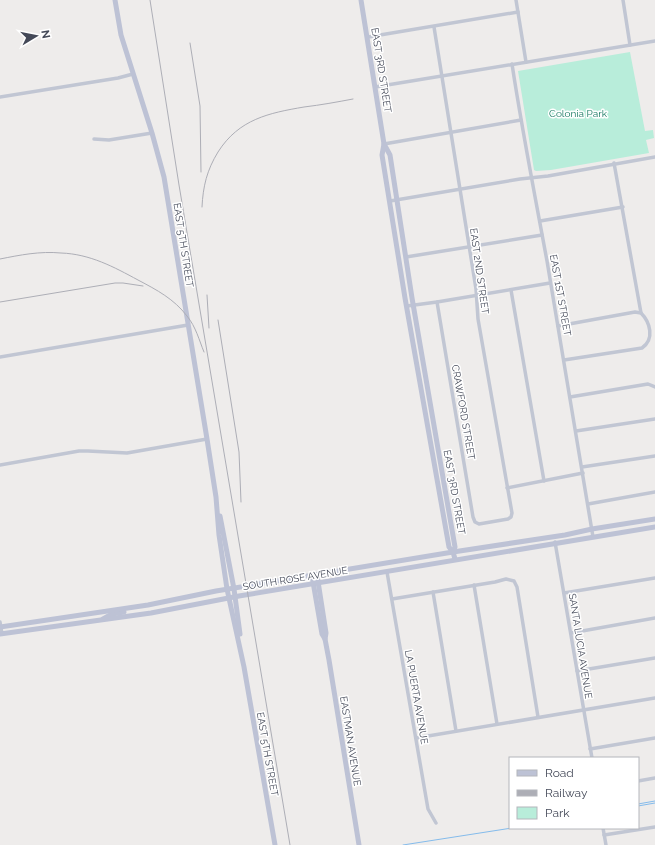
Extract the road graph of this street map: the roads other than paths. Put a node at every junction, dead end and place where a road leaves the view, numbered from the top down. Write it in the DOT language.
graph roads {
  1 [pos="115,0"];
  2 [pos="363,0"];
  3 [pos="516,0"];
  4 [pos="623,0"];
  5 [pos="518,12"];
  6 [pos="434,27"];
  7 [pos="368,37"];
  8 [pos="655,41"];
  9 [pos="630,45"];
  10 [pos="526,62"];
  11 [pos="512,64"];
  12 [pos="133,74"];
  13 [pos="442,76"];
  14 [pos="376,87"];
  15 [pos="0,97"];
  16 [pos="521,120"];
  17 [pos="450,132"];
  18 [pos="152,133"];
  19 [pos="94,139"];
  20 [pos="384,144"];
  21 [pos="655,157"];
  22 [pos="614,163"];
  23 [pos="532,178"];
  24 [pos="460,189"];
  25 [pos="397,200"];
  26 [pos="390,201"];
  27 [pos="623,207"];
  28 [pos="540,221"];
  29 [pos="542,235"];
  30 [pos="403,240"];
  31 [pos="396,241"];
  32 [pos="470,247"];
  33 [pos="406,258"];
  34 [pos="550,283"];
  35 [pos="511,290"];
  36 [pos="477,296"];
  37 [pos="438,302"];
  38 [pos="414,305"];
  39 [pos="407,306"];
  40 [pos="641,313"];
  41 [pos="188,325"];
  42 [pos="558,326"];
  43 [pos="0,357"];
  44 [pos="564,360"];
  45 [pos="655,387"];
  46 [pos="570,397"];
  47 [pos="655,419"];
  48 [pos="576,432"];
  49 [pos="207,439"];
  50 [pos="655,456"];
  51 [pos="0,464"];
  52 [pos="582,467"];
  53 [pos="583,474"];
  54 [pos="544,481"];
  55 [pos="507,488"];
  56 [pos="655,492"];
  57 [pos="216,497"];
  58 [pos="588,504"];
  59 [pos="511,517"];
  60 [pos="655,519"];
  61 [pos="655,527"];
  62 [pos="592,529"];
  63 [pos="555,536"];
  64 [pos="593,537"];
  65 [pos="540,538"];
  66 [pos="556,543"];
  67 [pos="506,551"];
  68 [pos="453,552"];
  69 [pos="455,559"];
  70 [pos="387,572"];
  71 [pos="315,576"];
  72 [pos="655,578"];
  73 [pos="316,583"];
  74 [pos="474,585"];
  75 [pos="228,589"];
  76 [pos="234,589"];
  77 [pos="433,592"];
  78 [pos="564,594"];
  79 [pos="235,597"];
  80 [pos="229,598"];
  81 [pos="392,599"];
  82 [pos="144,606"];
  83 [pos="655,618"];
  84 [pos="98,621"];
  85 [pos="0,626"];
  86 [pos="570,633"];
  87 [pos="1,634"];
  88 [pos="655,658"];
  89 [pos="244,667"];
  90 [pos="577,671"];
  91 [pos="655,698"];
  92 [pos="583,710"];
  93 [pos="538,717"];
  94 [pos="497,724"];
  95 [pos="456,731"];
  96 [pos="416,738"];
  97 [pos="655,738"];
  98 [pos="590,749"];
  99 [pos="592,757"];
  100 [pos="655,778"];
  101 [pos="639,781"];
  102 [pos="436,823"];
  103 [pos="655,827"];
  104 [pos="603,829"];
  105 [pos="604,835"];
  106 [pos="275,845"];
  107 [pos="359,845"];
  108 [pos="606,845"];
  1 -- 12 [label="main road, EAST 5TH STREET"];
  2 -- 7 [label="main road, EAST 3RD STREET"];
  3 -- 5 [label="street"];
  4 -- 9 [label="street"];
  5 -- 6 [label="street"];
  5 -- 10 [label="street"];
  6 -- 7 [label="street"];
  6 -- 13 [label="street, EAST 2ND STREET"];
  7 -- 14 [label="main road, EAST 3RD STREET"];
  8 -- 9 [label="street"];
  9 -- 10 [label="street"];
  10 -- 11 [label="street"];
  11 -- 13 [label="street"];
  11 -- 16 [label="street, EAST 1ST STREET"];
  12 -- 15 [label="street"];
  12 -- 18 [label="main road, EAST 5TH STREET"];
  13 -- 14 [label="street"];
  13 -- 17 [label="street, EAST 2ND STREET"];
  14 -- 20 [label="main road, EAST 3RD STREET"];
  16 -- 17 [label="street"];
  16 -- 23 [label="street, EAST 1ST STREET"];
  17 -- 20 [label="street"];
  17 -- 24 [label="street, EAST 2ND STREET"];
  18 -- 19 [label="street"];
  18 -- 41 [label="main road, EAST 5TH STREET"];
  20 -- 25 [label="main road, EAST 3RD STREET"];
  20 -- 26 [label="main road, EAST 3RD STREET"];
  21 -- 22 [label="street"];
  22 -- 23 [label="street"];
  22 -- 27 [label="street"];
  23 -- 24 [label="street"];
  23 -- 28 [label="street, EAST 1ST STREET"];
  24 -- 25 [label="street"];
  24 -- 32 [label="street, EAST 2ND STREET"];
  25 -- 26 [label="street"];
  25 -- 30 [label="main road, EAST 3RD STREET"];
  26 -- 31 [label="main road, EAST 3RD STREET"];
  27 -- 28 [label="street"];
  27 -- 40 [label="street"];
  28 -- 29 [label="street, EAST 1ST STREET"];
  29 -- 32 [label="street"];
  29 -- 34 [label="street, EAST 1ST STREET"];
  30 -- 31 [label="street"];
  30 -- 33 [label="main road, EAST 3RD STREET"];
  31 -- 39 [label="main road, EAST 3RD STREET"];
  32 -- 33 [label="street"];
  32 -- 36 [label="street, EAST 2ND STREET"];
  33 -- 38 [label="main road, EAST 3RD STREET"];
  34 -- 35 [label="street"];
  34 -- 42 [label="street, EAST 1ST STREET"];
  35 -- 36 [label="street"];
  35 -- 54 [label="street"];
  36 -- 37 [label="street"];
  36 -- 55 [label="street, EAST 2ND STREET"];
  37 -- 38 [label="street"];
  37 -- 59 [label="street, CRAWFORD STREET"];
  38 -- 39 [label="street"];
  38 -- 68 [label="main road, EAST 3RD STREET"];
  39 -- 68 [label="main road, EAST 3RD STREET"];
  40 -- 42 [label="street"];
  40 -- 44 [label="street"];
  41 -- 43 [label="street"];
  41 -- 49 [label="main road, EAST 5TH STREET"];
  42 -- 44 [label="street, EAST 1ST STREET"];
  44 -- 46 [label="street, EAST 1ST STREET"];
  45 -- 46 [label="street"];
  46 -- 48 [label="street, EAST 1ST STREET"];
  47 -- 48 [label="street"];
  48 -- 52 [label="street, EAST 1ST STREET"];
  49 -- 51 [label="street"];
  49 -- 57 [label="main road, EAST 5TH STREET"];
  50 -- 52 [label="street"];
  52 -- 53 [label="street, EAST 1ST STREET"];
  53 -- 54 [label="street"];
  53 -- 58 [label="street, EAST 1ST STREET"];
  54 -- 55 [label="street"];
  55 -- 59 [label="street, EAST 2ND STREET"];
  56 -- 58 [label="street"];
  57 -- 75 [label="main road, EAST 5TH STREET"];
  57 -- 76 [label="main road, EAST 5TH STREET"];
  58 -- 62 [label="street, EAST 1ST STREET"];
  60 -- 62 [label="main road, SOUTH ROSE AVENUE"];
  61 -- 64 [label="main road, SOUTH ROSE AVENUE"];
  62 -- 63 [label="main road, SOUTH ROSE AVENUE"];
  62 -- 64 [label="street, EAST 1ST STREET"];
  63 -- 65 [label="main road, SOUTH ROSE AVENUE"];
  63 -- 66 [label="street, SANTA LUCIA AVENUE"];
  64 -- 66 [label="main road, SOUTH ROSE AVENUE"];
  65 -- 67 [label="main road"];
  65 -- 68 [label="main road, SOUTH ROSE AVENUE"];
  66 -- 67 [label="main road, SOUTH ROSE AVENUE"];
  66 -- 78 [label="street, SANTA LUCIA AVENUE"];
  67 -- 69 [label="main road, SOUTH ROSE AVENUE"];
  68 -- 69 [label="main road"];
  68 -- 71 [label="main road, SOUTH ROSE AVENUE"];
  69 -- 70 [label="main road, SOUTH ROSE AVENUE"];
  70 -- 73 [label="main road, SOUTH ROSE AVENUE"];
  70 -- 81 [label="street, LA PUERTA AVENUE"];
  71 -- 73 [label="main road, EASTMAN AVENUE"];
  71 -- 76 [label="main road, SOUTH ROSE AVENUE"];
  72 -- 78 [label="street"];
  73 -- 79 [label="main road, SOUTH ROSE AVENUE"];
  73 -- 107 [label="main road, EASTMAN AVENUE"];
  74 -- 77 [label="street"];
  74 -- 93 [label="street"];
  74 -- 94 [label="street"];
  75 -- 76 [label="main road, SOUTH ROSE AVENUE"];
  75 -- 80 [label="main road, EAST 5TH STREET"];
  75 -- 82 [label="main road, SOUTH ROSE AVENUE"];
  76 -- 79 [label="main road, EAST 5TH STREET"];
  77 -- 81 [label="street"];
  77 -- 95 [label="street"];
  78 -- 86 [label="street, SANTA LUCIA AVENUE"];
  79 -- 80 [label="main road, SOUTH ROSE AVENUE"];
  79 -- 89 [label="main road, EAST 5TH STREET"];
  80 -- 84 [label="main road, SOUTH ROSE AVENUE"];
  80 -- 89 [label="main road, EAST 5TH STREET"];
  81 -- 96 [label="street, LA PUERTA AVENUE"];
  82 -- 84 [label="main road"];
  82 -- 85 [label="main road, SOUTH ROSE AVENUE"];
  83 -- 86 [label="street"];
  84 -- 87 [label="main road, SOUTH ROSE AVENUE"];
  85 -- 87 [label="street"];
  86 -- 90 [label="street, SANTA LUCIA AVENUE"];
  88 -- 90 [label="street"];
  89 -- 106 [label="main road, EAST 5TH STREET"];
  90 -- 92 [label="street, SANTA LUCIA AVENUE"];
  91 -- 92 [label="street"];
  92 -- 93 [label="street"];
  92 -- 98 [label="street, SANTA LUCIA AVENUE"];
  93 -- 94 [label="street"];
  94 -- 95 [label="street"];
  95 -- 96 [label="street"];
  96 -- 102 [label="street, LA PUERTA AVENUE"];
  97 -- 98 [label="street"];
  98 -- 99 [label="street, SANTA LUCIA AVENUE"];
  100 -- 101 [label="street"];
  103 -- 105 [label="street"];
  104 -- 105 [label="street"];
  105 -- 108 [label="street"];
}
